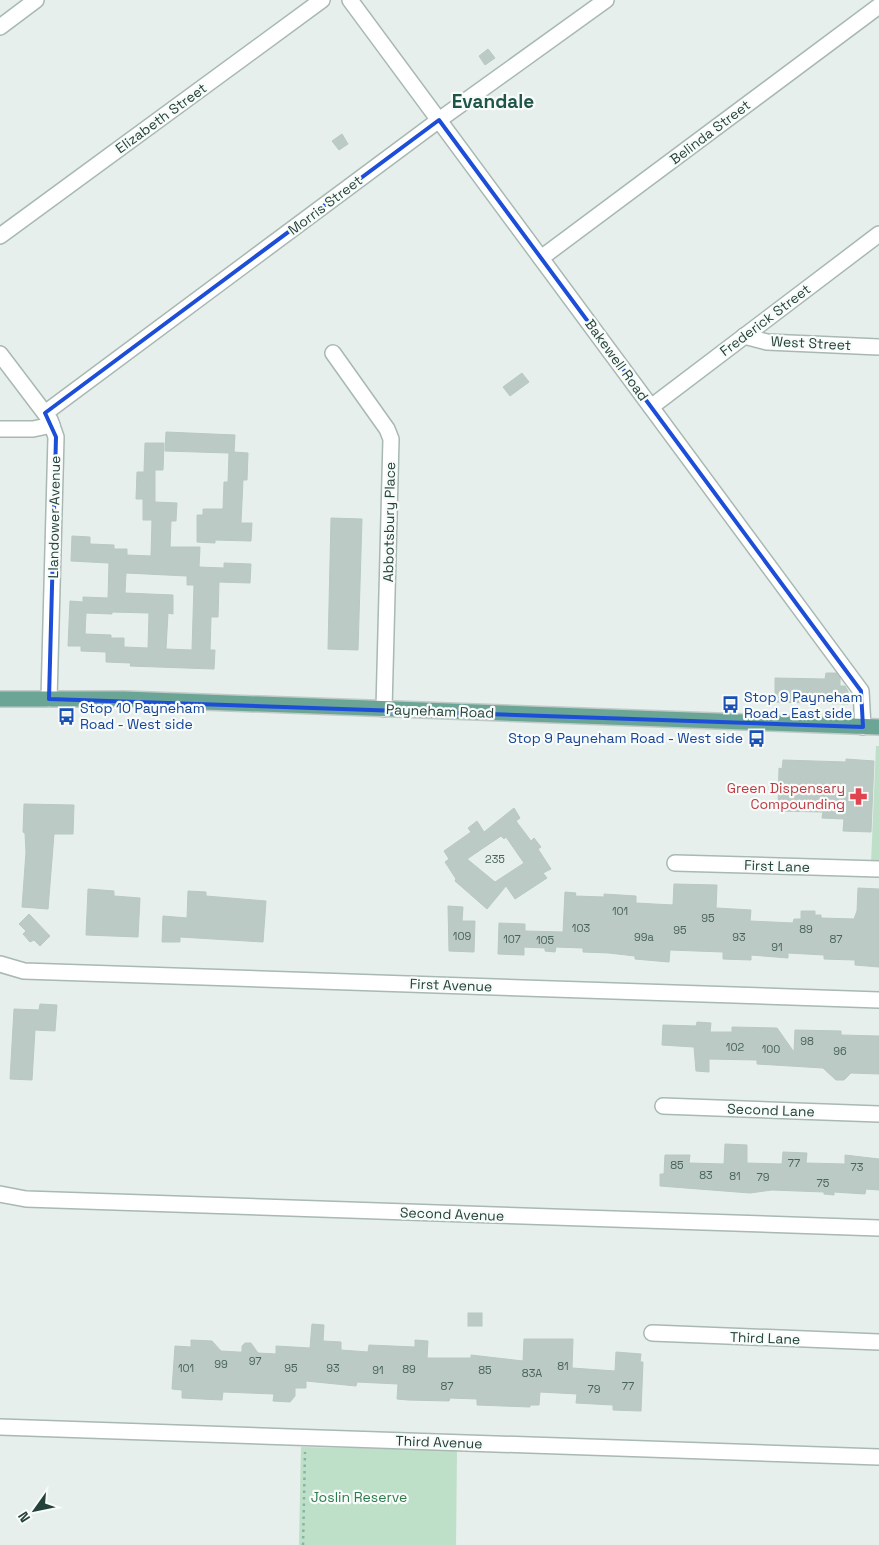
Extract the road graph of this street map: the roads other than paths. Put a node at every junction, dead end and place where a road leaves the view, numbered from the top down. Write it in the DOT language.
graph roads {
  1 [pos="36,0"];
  2 [pos="322,0"];
  3 [pos="350,0"];
  4 [pos="606,0"];
  5 [pos="879,6"];
  6 [pos="0,27"];
  7 [pos="439,120"];
  8 [pos="879,234"];
  9 [pos="0,236"];
  10 [pos="541,258"];
  11 [pos="744,336"];
  12 [pos="879,347"];
  13 [pos="334,353"];
  14 [pos="0,354"];
  15 [pos="651,406"];
  16 [pos="48,419"];
  17 [pos="0,428"];
  18 [pos="0,699"];
  19 [pos="49,699"];
  20 [pos="384,709"];
  21 [pos="863,727"];
  22 [pos="879,727"];
  23 [pos="674,863"];
  24 [pos="879,869"];
  25 [pos="0,964"];
  26 [pos="24,970"];
  27 [pos="0,976"];
  28 [pos="879,1000"];
  29 [pos="663,1106"];
  30 [pos="879,1114"];
  31 [pos="0,1194"];
  32 [pos="26,1199"];
  33 [pos="0,1205"];
  34 [pos="879,1228"];
  35 [pos="652,1333"];
  36 [pos="879,1342"];
  37 [pos="0,1427"];
  38 [pos="879,1457"];
  1 -- 6 [label="street"];
  2 -- 9 [label="street, Elizabeth Street"];
  3 -- 7 [label="street, Bakewell Road"];
  4 -- 7 [label="street, Morris Street"];
  5 -- 10 [label="street, Belinda Street"];
  7 -- 10 [label="street, Bakewell Road"];
  7 -- 16 [label="street, Morris Street"];
  8 -- 11 [label="street, Frederick Street"];
  10 -- 15 [label="street, Bakewell Road"];
  11 -- 12 [label="street, West Street"];
  11 -- 15 [label="street, Frederick Street"];
  13 -- 20 [label="street, Abbotsbury Place"];
  14 -- 16 [label="street, Llandower Avenue"];
  15 -- 21 [label="street, Bakewell Road"];
  16 -- 17 [label="street"];
  16 -- 19 [label="street, Llandower Avenue"];
  18 -- 19 [label="main road, Payneham Road"];
  19 -- 20 [label="main road, Payneham Road"];
  20 -- 21 [label="main road, Payneham Road"];
  21 -- 22 [label="main road, Payneham Road"];
  23 -- 24 [label="street, First Lane"];
  25 -- 26 [label="street, First Avenue"];
  26 -- 27 [label="street, First Avenue"];
  26 -- 28 [label="street, First Avenue"];
  29 -- 30 [label="street, Second Lane"];
  31 -- 32 [label="street, Second Avenue"];
  32 -- 33 [label="street, Second Avenue"];
  32 -- 34 [label="street, Second Avenue"];
  35 -- 36 [label="street, Third Lane"];
  37 -- 38 [label="street, Third Avenue"];
}
